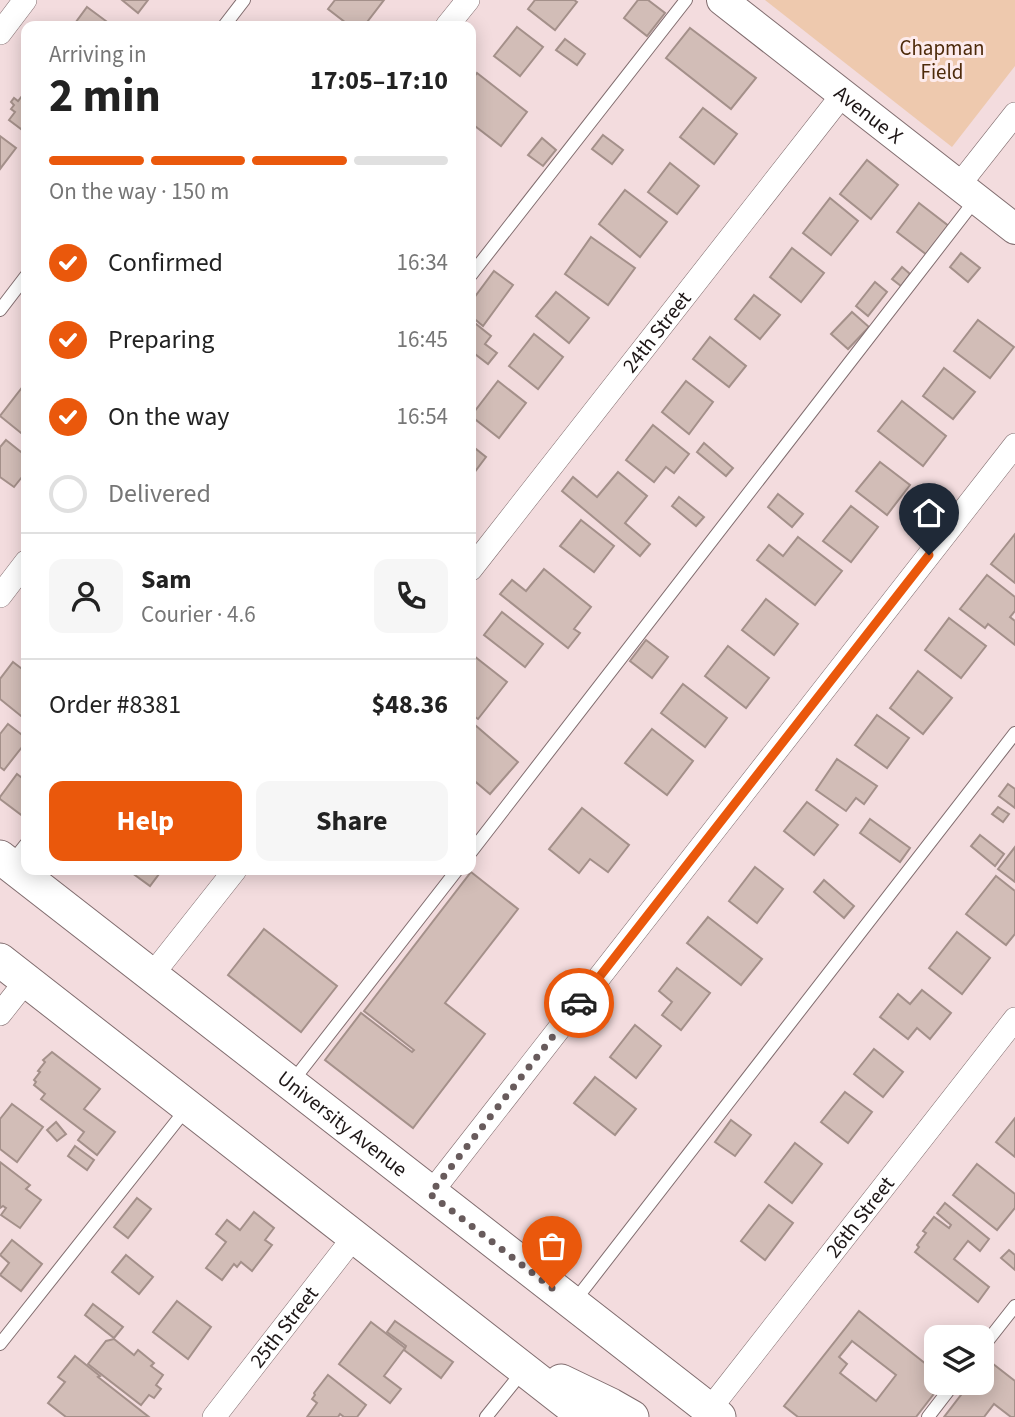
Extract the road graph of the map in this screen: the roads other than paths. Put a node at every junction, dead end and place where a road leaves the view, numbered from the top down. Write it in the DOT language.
graph roads {
  1 [pos="26,0"];
  2 [pos="244,0"];
  3 [pos="468,0"];
  4 [pos="686,0"];
  5 [pos="722,0"];
  6 [pos="227,21"];
  7 [pos="451,21"];
  8 [pos="0,33"];
  9 [pos="843,94"];
  10 [pos="1015,114"];
  11 [pos="968,192"];
  12 [pos="1015,229"];
  13 [pos="476,269"];
  14 [pos="21,283"];
  15 [pos="0,310"];
  16 [pos="1015,445"];
  17 [pos="476,563"];
  18 [pos="21,569"];
  19 [pos="0,596"];
  20 [pos="1015,733"];
  21 [pos="476,845"];
  22 [pos="35,875"];
  23 [pos="231,875"];
  24 [pos="453,875"];
  25 [pos="0,960"];
  26 [pos="152,975"];
  27 [pos="26,981"];
  28 [pos="0,1014"];
  29 [pos="1015,1019"];
  30 [pos="291,1084"];
  31 [pos="188,1107"];
  32 [pos="430,1194"];
  33 [pos="354,1237"];
  34 [pos="572,1304"];
  35 [pos="1015,1306"];
  36 [pos="994,1333"];
  37 [pos="0,1344"];
  38 [pos="515,1362"];
  39 [pos="945,1395"];
  40 [pos="708,1415"];
  41 [pos="214,1417"];
  42 [pos="486,1417"];
  43 [pos="585,1417"];
  44 [pos="632,1417"];
  45 [pos="928,1417"];
  1 -- 8 [label="street"];
  2 -- 6 [label="lane"];
  3 -- 7 [label="street"];
  4 -- 13 [label="lane"];
  5 -- 9 [label="street, Avenue X"];
  9 -- 11 [label="street, Avenue X"];
  9 -- 17 [label="street, 24th Street"];
  10 -- 11 [label="street"];
  11 -- 12 [label="street, Avenue X"];
  11 -- 21 [label="lane"];
  14 -- 15 [label="lane"];
  16 -- 32 [label="street"];
  18 -- 19 [label="street"];
  20 -- 34 [label="lane"];
  22 -- 26 [label="main road, University Avenue"];
  23 -- 26 [label="street"];
  24 -- 30 [label="lane"];
  25 -- 27 [label="main road"];
  26 -- 30 [label="main road, University Avenue"];
  27 -- 28 [label="street"];
  27 -- 31 [label="main road"];
  29 -- 40 [label="street, 26th Street"];
  30 -- 32 [label="main road, University Avenue"];
  31 -- 33 [label="main road"];
  31 -- 37 [label="lane"];
  32 -- 34 [label="main road, University Avenue"];
  33 -- 38 [label="main road"];
  33 -- 41 [label="street, 25th Street"];
  34 -- 40 [label="main road, University Avenue"];
  35 -- 36 [label="lane"];
  38 -- 42 [label="lane"];
  38 -- 43 [label="main road"];
  38 -- 44 [label="main road"];
  39 -- 45 [label="lane"];
}
